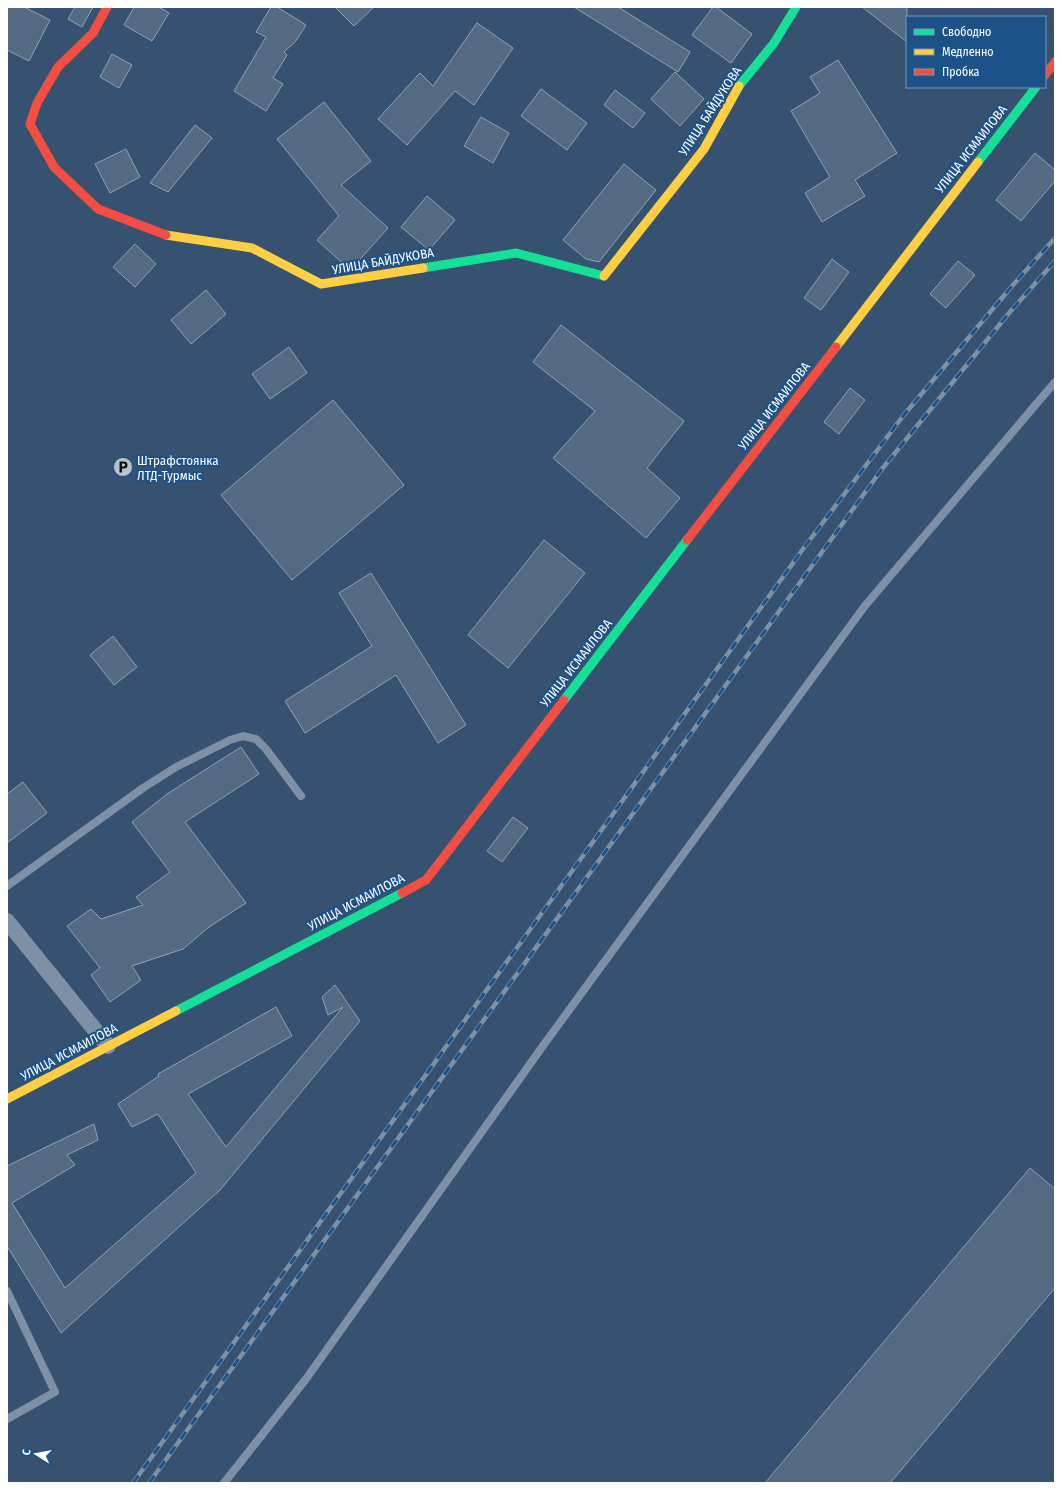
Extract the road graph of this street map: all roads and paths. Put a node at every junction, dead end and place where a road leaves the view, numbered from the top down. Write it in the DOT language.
graph roads {
  1 [pos="107,7"];
  2 [pos="796,7"];
  3 [pos="1055,62"];
  4 [pos="1046,74"];
  5 [pos="1035,88"];
  6 [pos="1055,382"];
  7 [pos="301,796"];
  8 [pos="7,886"];
  9 [pos="7,921"];
  10 [pos="108,1046"];
  11 [pos="7,1099"];
  12 [pos="7,1291"];
  13 [pos="7,1419"];
  14 [pos="224,1483"];
  1 -- 2 [label="main road, УЛИЦА БАЙДУКОВА"];
  3 -- 4 [label="main road"];
  5 -- 10 [label="main road, УЛИЦА ИСМАИЛОВА"];
  6 -- 14 [label="lane"];
  7 -- 8 [label="lane"];
  9 -- 10 [label="street"];
  10 -- 11 [label="main road, УЛИЦА ИСМАИЛОВА"];
  12 -- 13 [label="lane"];
}
